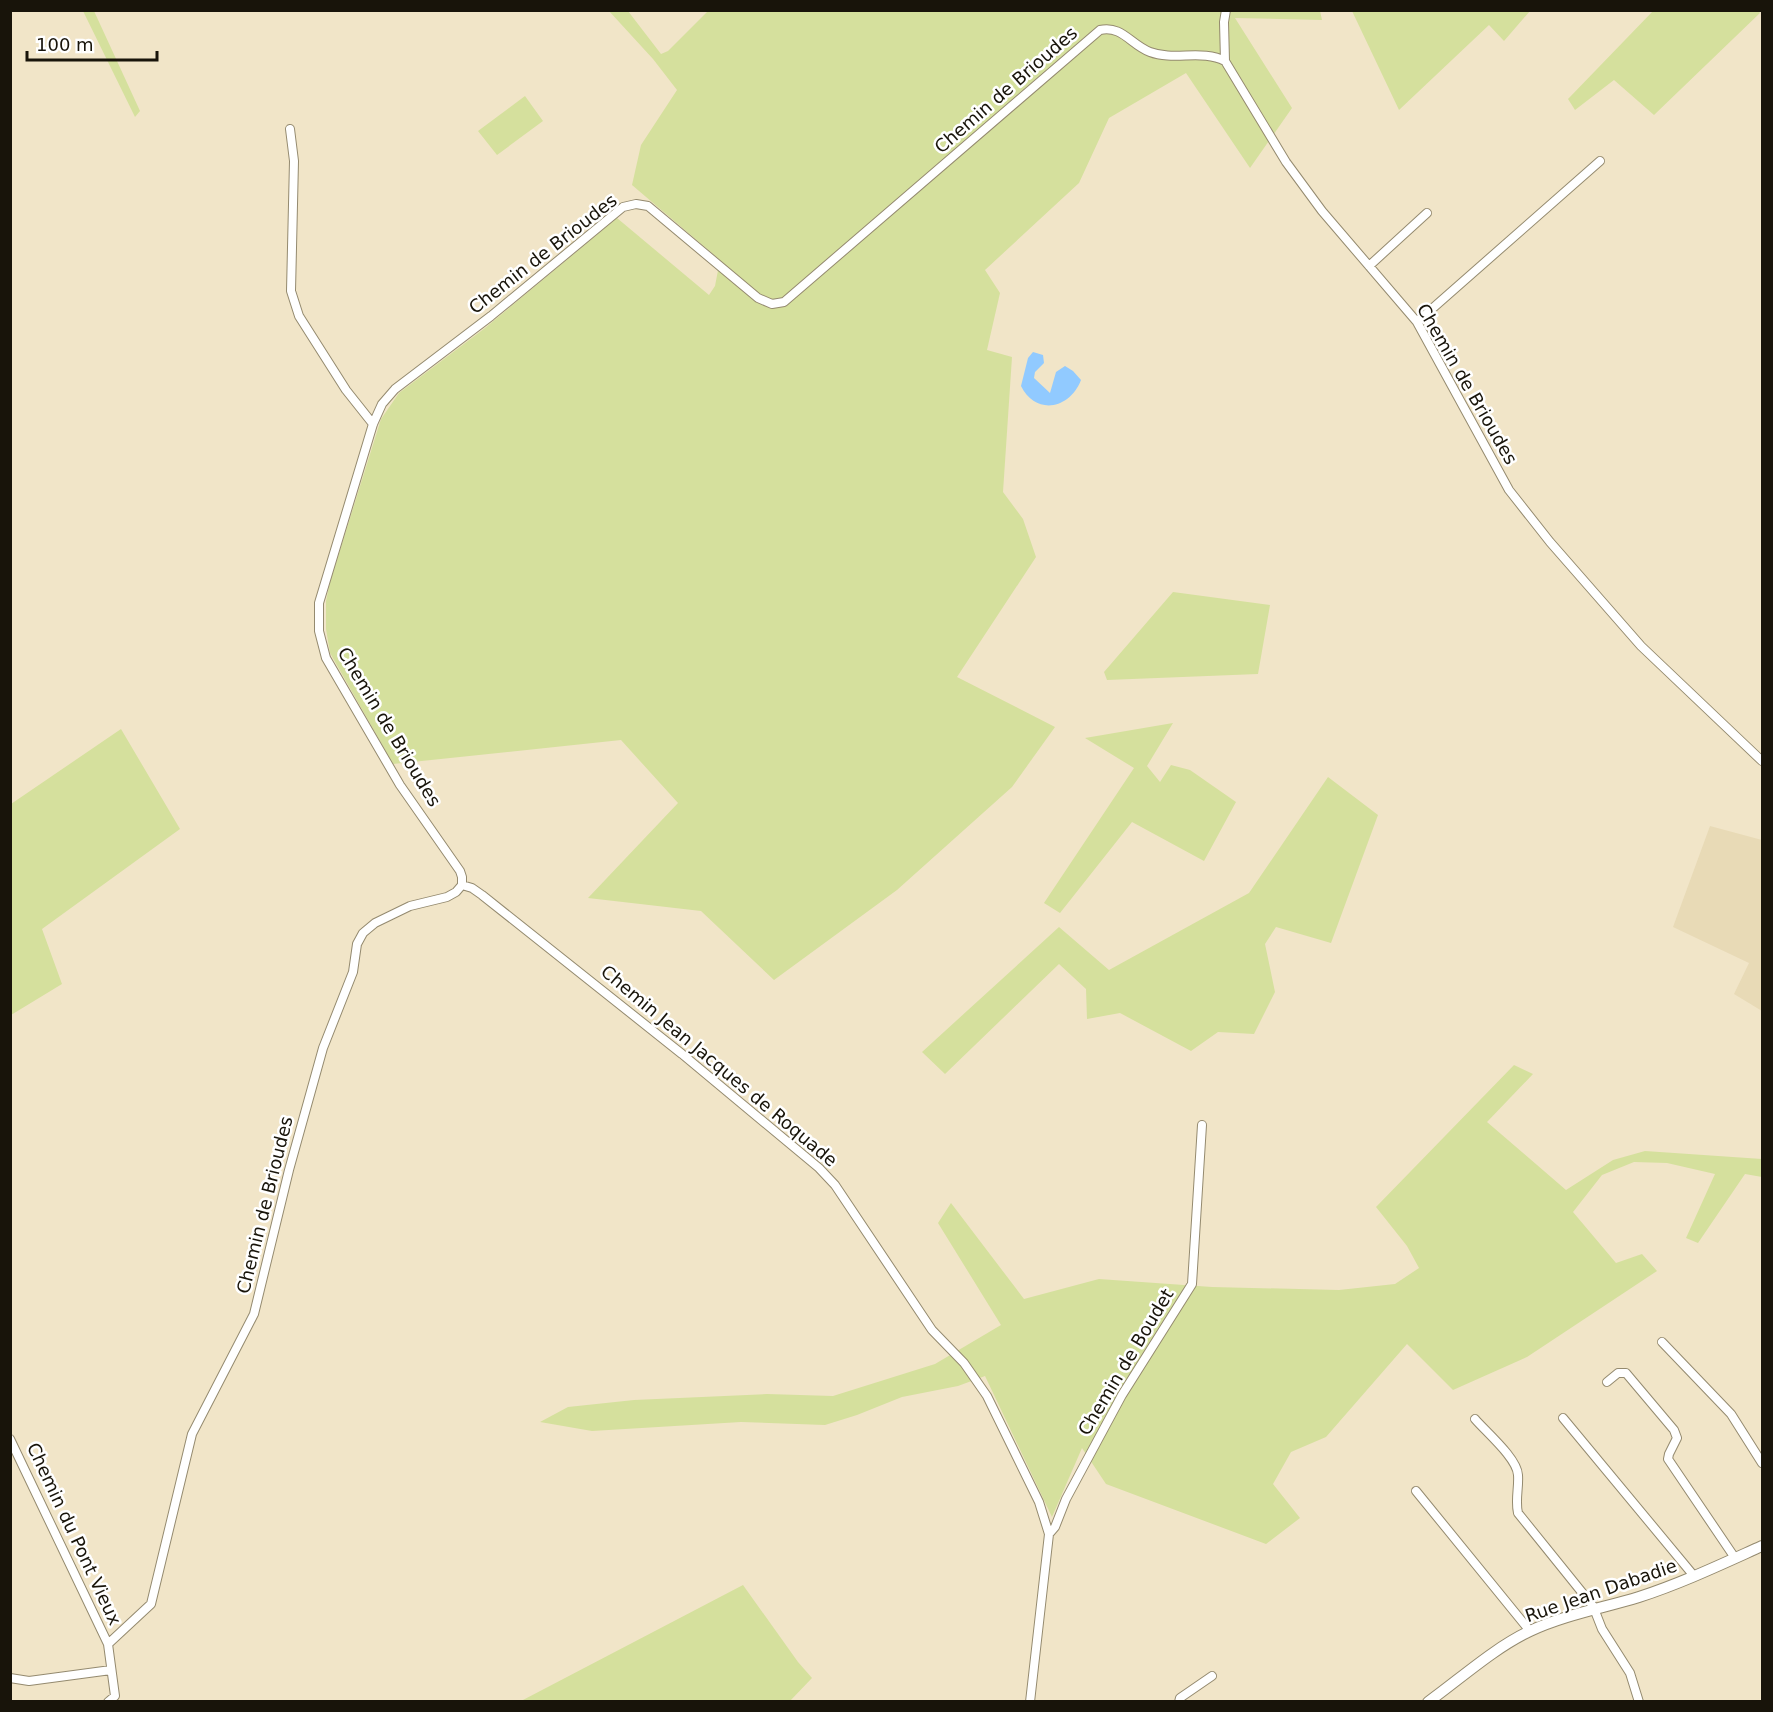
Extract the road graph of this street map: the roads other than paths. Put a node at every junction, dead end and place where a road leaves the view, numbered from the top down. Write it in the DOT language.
graph roads {
  1 [pos="1226,10"];
  2 [pos="1225,61"];
  3 [pos="290,129"];
  4 [pos="1600,161"];
  5 [pos="1427,213"];
  6 [pos="1369,266"];
  7 [pos="1417,322"];
  8 [pos="373,424"];
  9 [pos="1762,761"];
  10 [pos="462,885"];
  11 [pos="1202,1125"];
  12 [pos="1662,1342"];
  13 [pos="1607,1382"];
  14 [pos="1563,1418"];
  15 [pos="1475,1419"];
  16 [pos="10,1439"];
  17 [pos="1762,1463"];
  18 [pos="1416,1491"];
  19 [pos="1049,1534"];
  20 [pos="1762,1546"];
  21 [pos="1735,1558"];
  22 [pos="1694,1576"];
  23 [pos="1595,1610"];
  24 [pos="1530,1631"];
  25 [pos="108,1644"];
  26 [pos="111,1670"];
  27 [pos="1212,1676"];
  28 [pos="10,1678"];
  29 [pos="115,1700"];
  30 [pos="1030,1701"];
  31 [pos="1179,1701"];
  32 [pos="1428,1701"];
  33 [pos="1639,1701"];
  1 -- 2 [label="street"];
  2 -- 6 [label="street, Chemin de Brioudes"];
  2 -- 8 [label="street, Chemin de Brioudes"];
  3 -- 8 [label="street"];
  4 -- 7 [label="street"];
  5 -- 6 [label="street"];
  6 -- 7 [label="street, Chemin de Brioudes"];
  7 -- 9 [label="street, Chemin de Brioudes"];
  8 -- 10 [label="street, Chemin de Brioudes"];
  10 -- 19 [label="street, Chemin Jean Jacques de Roquade"];
  10 -- 25 [label="street, Chemin de Brioudes"];
  11 -- 19 [label="street, Chemin de Boudet"];
  12 -- 17 [label="street"];
  13 -- 21 [label="street"];
  14 -- 22 [label="street"];
  15 -- 23 [label="street"];
  16 -- 25 [label="street, Chemin du Pont Vieux"];
  18 -- 24 [label="street"];
  19 -- 30 [label="street, Chemin Jean Jacques de Roquade"];
  20 -- 21 [label="street, Rue Jean Dabadie"];
  21 -- 22 [label="street, Rue Jean Dabadie"];
  22 -- 23 [label="street, Rue Jean Dabadie"];
  23 -- 24 [label="street, Rue Jean Dabadie"];
  23 -- 33 [label="street"];
  24 -- 32 [label="street, Rue Jean Dabadie"];
  25 -- 26 [label="street"];
  26 -- 28 [label="street"];
  26 -- 29 [label="street"];
  27 -- 31 [label="street"];
}
